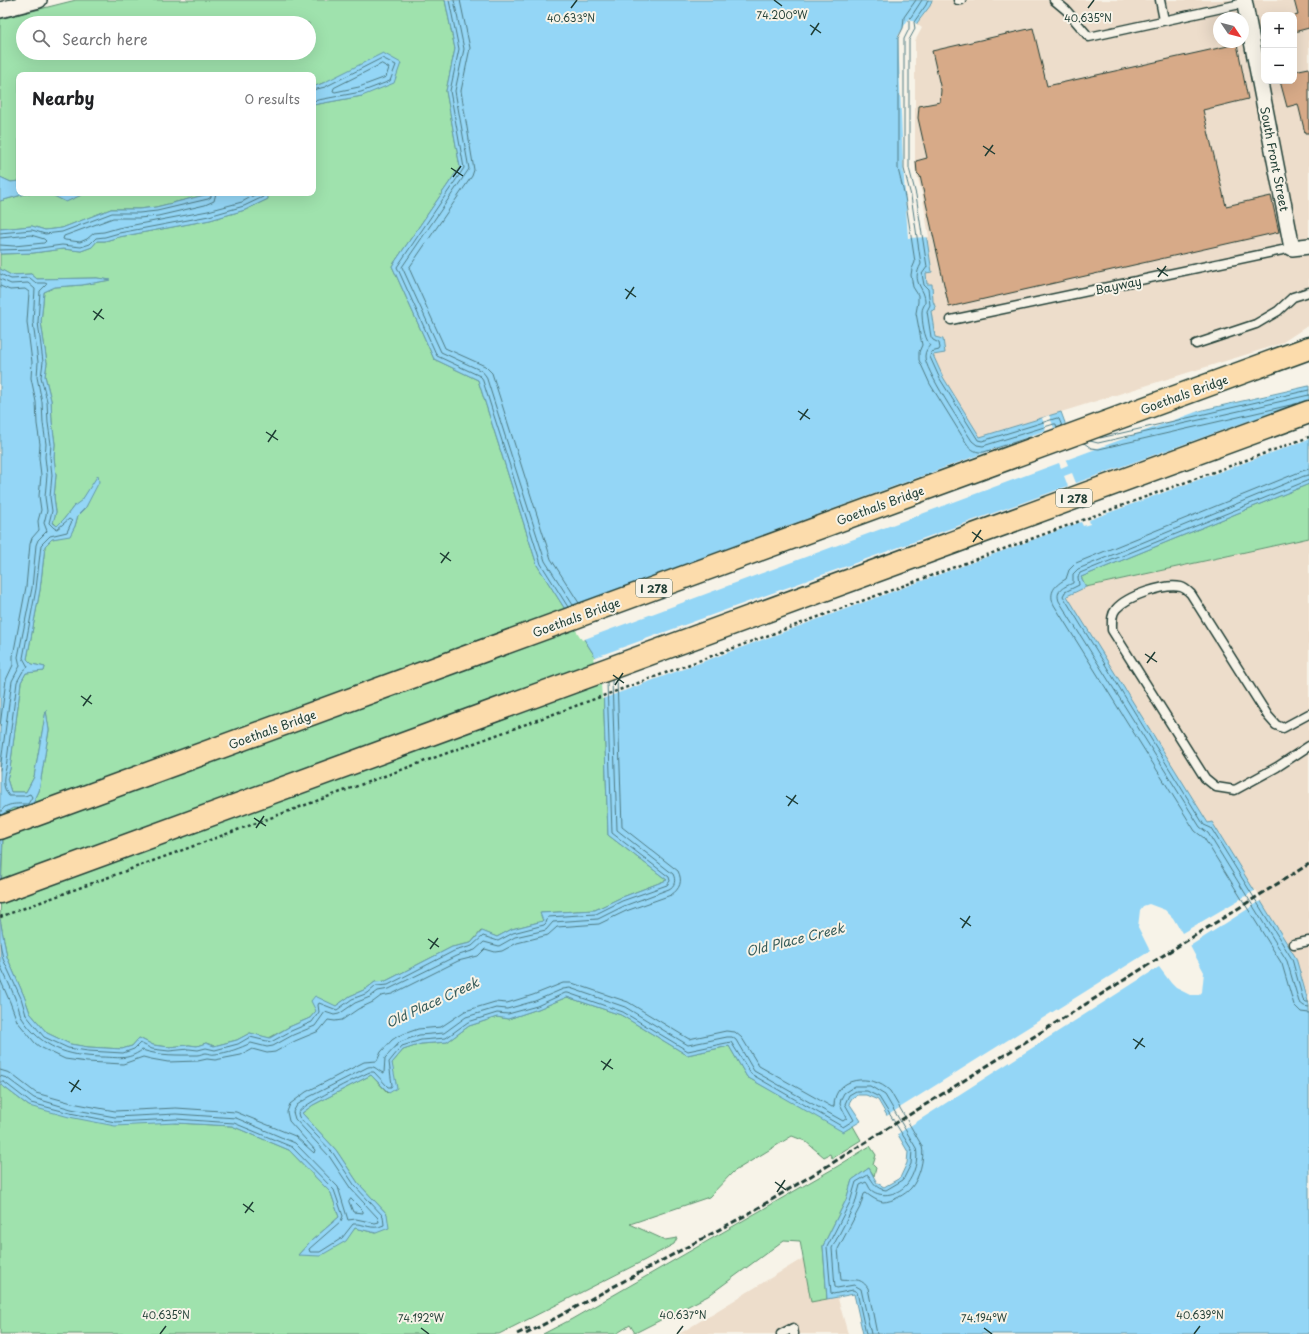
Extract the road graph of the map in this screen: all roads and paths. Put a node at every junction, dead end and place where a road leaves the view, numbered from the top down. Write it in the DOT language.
graph roads {
  1 [pos="39,0"];
  2 [pos="1054,0"];
  3 [pos="1160,0"];
  4 [pos="1245,1"];
  5 [pos="0,10"];
  6 [pos="1164,20"];
  7 [pos="1309,246"];
  8 [pos="1292,248"];
  9 [pos="1309,292"];
  10 [pos="951,320"];
  11 [pos="1196,344"];
  12 [pos="1309,348"];
  13 [pos="1309,412"];
  14 [pos="1309,437"];
  15 [pos="1309,714"];
  16 [pos="1309,746"];
  17 [pos="0,828"];
  18 [pos="0,892"];
  19 [pos="0,917"];
  20 [pos="1309,941"];
  21 [pos="1294,944"];
  22 [pos="781,1334"];
  23 [pos="794,1334"];
  1 -- 5 [label="street"];
  2 -- 6 [label="lane"];
  3 -- 6 [label="lane"];
  4 -- 6 [label="lane"];
  4 -- 8 [label="street, South Front Street"];
  7 -- 8 [label="street, Bayway"];
  8 -- 10 [label="lane, Bayway"];
  9 -- 11 [label="lane"];
  12 -- 17 [label="highway, Goethals Bridge / I 278"];
  13 -- 18 [label="highway, I 278"];
  14 -- 19 [label="path"];
  15 -- 16 [label="lane"];
  20 -- 21 [label="lane"];
  22 -- 23 [label="lane"];
}
